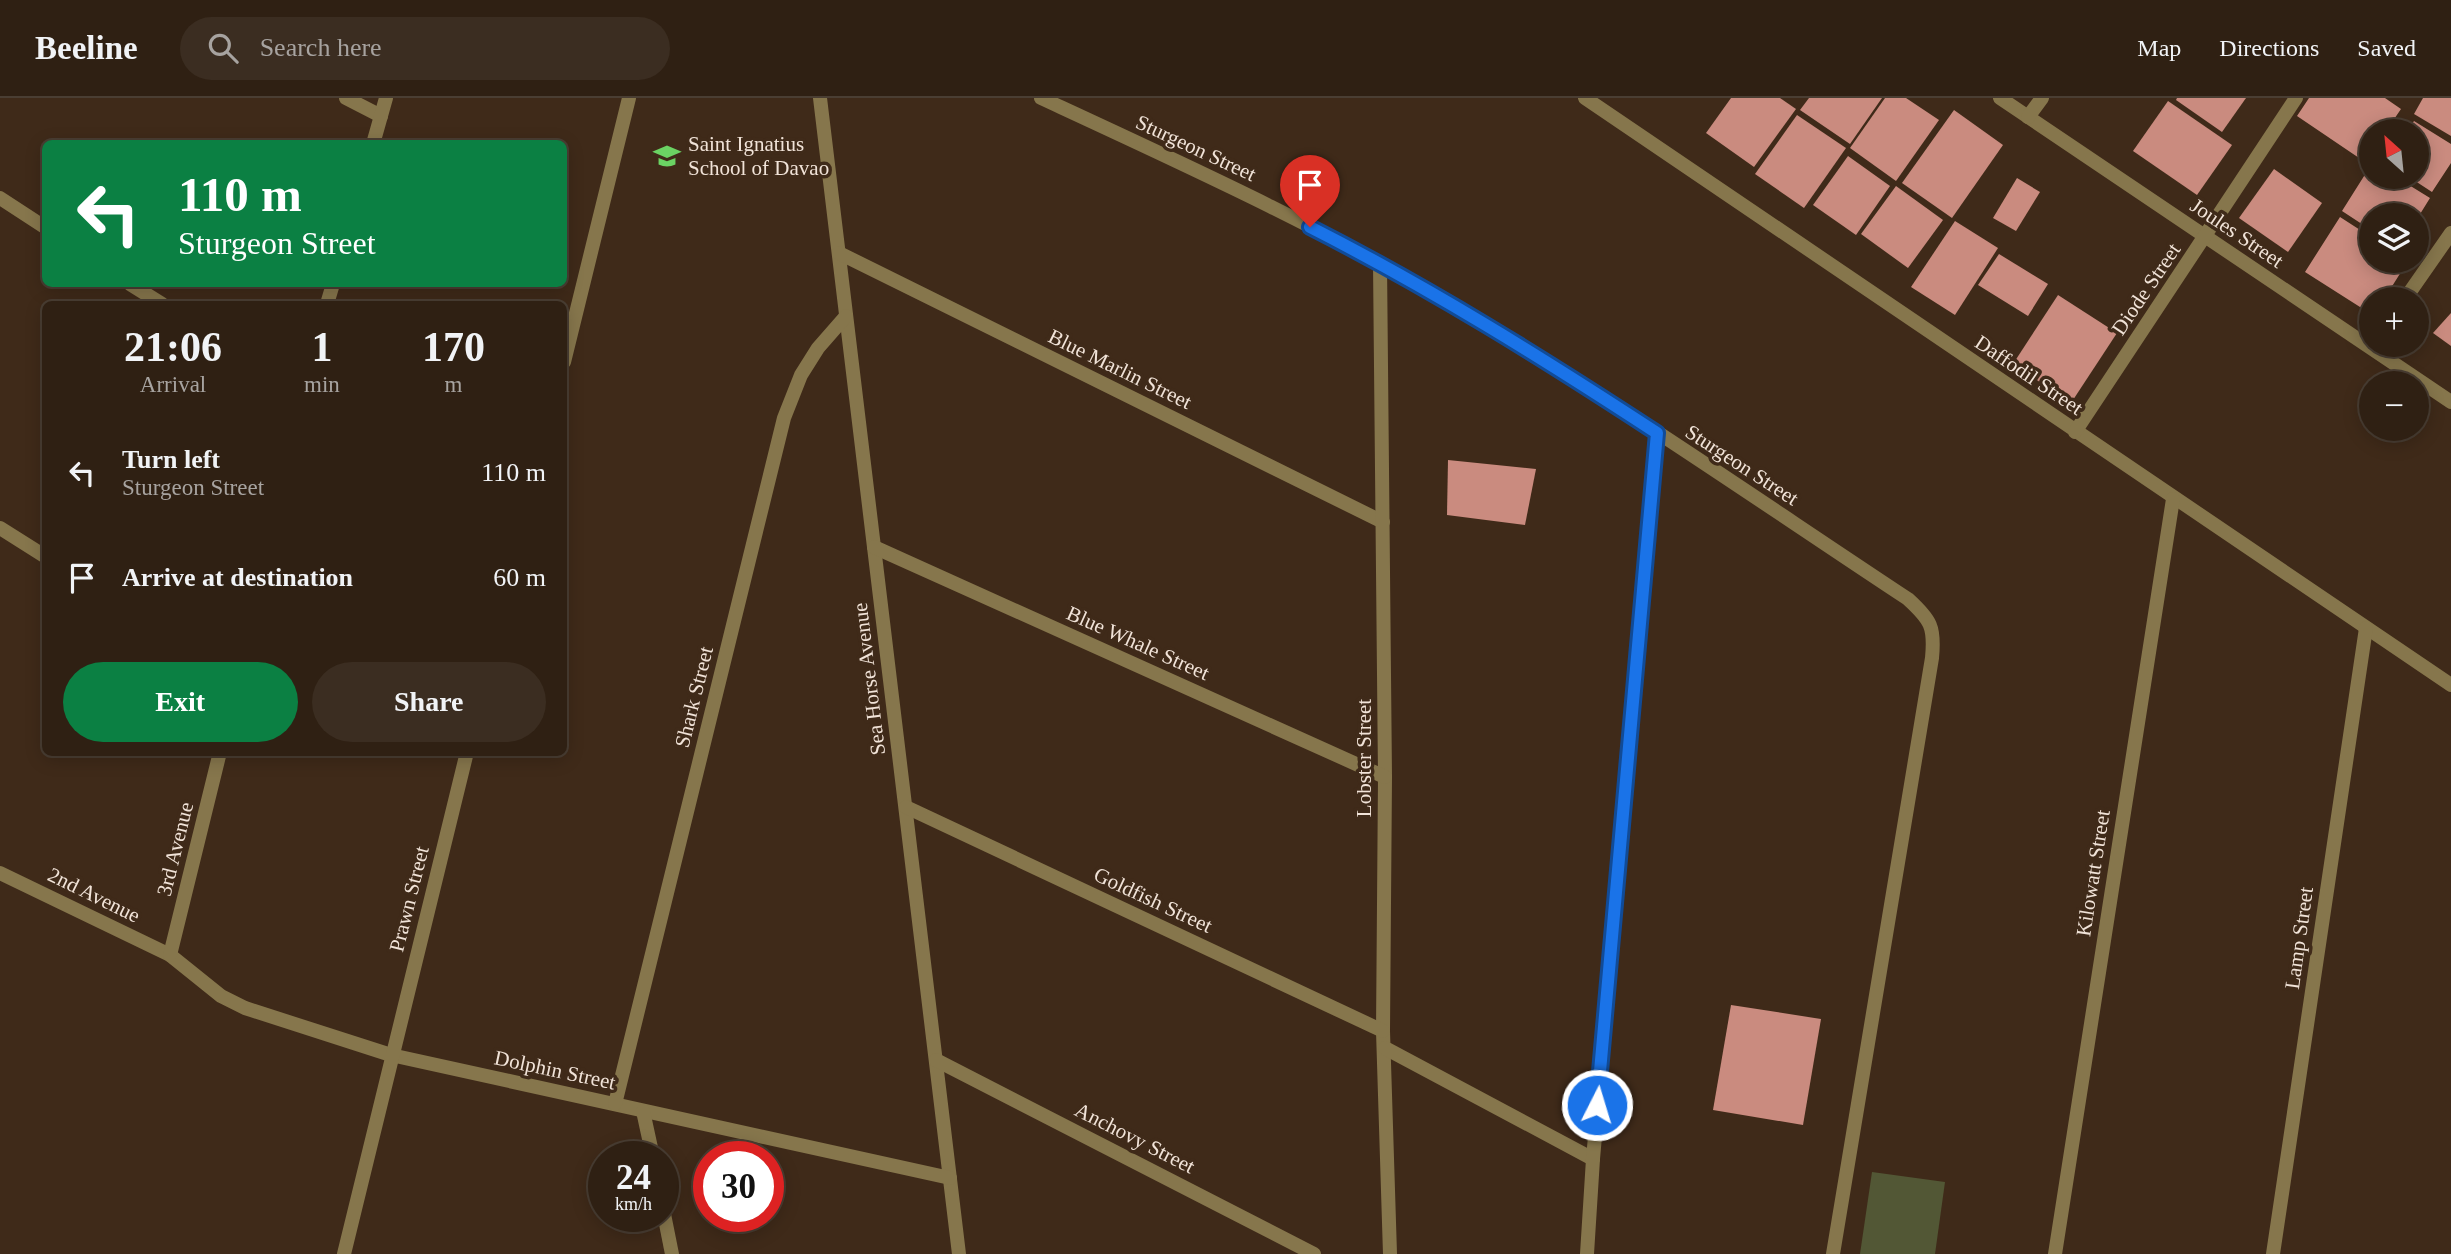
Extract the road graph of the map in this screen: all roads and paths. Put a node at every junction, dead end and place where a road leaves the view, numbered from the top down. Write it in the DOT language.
graph roads {
  1 [pos="346,98"];
  2 [pos="386,98"];
  3 [pos="629,98"];
  4 [pos="820,98"];
  5 [pos="1041,98"];
  6 [pos="1585,98"];
  7 [pos="2000,98"];
  8 [pos="2042,98"];
  9 [pos="2296,98"];
  10 [pos="381,116"];
  11 [pos="2028,117"];
  12 [pos="374,140"];
  13 [pos="0,198"];
  14 [pos="42,225"];
  15 [pos="2451,233"];
  16 [pos="2206,238"];
  17 [pos="839,253"];
  18 [pos="1380,262"];
  19 [pos="135,287"];
  20 [pos="2413,287"];
  21 [pos="157,301"];
  22 [pos="846,316"];
  23 [pos="2359,338"];
  24 [pos="567,350"];
  25 [pos="2388,357"];
  26 [pos="2451,402"];
  27 [pos="2076,432"];
  28 [pos="1657,433"];
  29 [pos="2174,499"];
  30 [pos="1383,522"];
  31 [pos="0,528"];
  32 [pos="874,547"];
  33 [pos="42,554"];
  34 [pos="2366,628"];
  35 [pos="2451,685"];
  36 [pos="219,756"];
  37 [pos="466,756"];
  38 [pos="1385,777"];
  39 [pos="906,807"];
  40 [pos="0,873"];
  41 [pos="170,956"];
  42 [pos="1383,1031"];
  43 [pos="1385,1048"];
  44 [pos="391,1055"];
  45 [pos="936,1060"];
  46 [pos="615,1104"];
  47 [pos="643,1111"];
  48 [pos="650,1141"];
  49 [pos="1593,1159"];
  50 [pos="950,1178"];
  51 [pos="668,1232"];
  52 [pos="344,1254"];
  53 [pos="672,1254"];
  54 [pos="959,1254"];
  55 [pos="1314,1254"];
  56 [pos="1390,1254"];
  57 [pos="1587,1254"];
  58 [pos="1833,1254"];
  59 [pos="2055,1254"];
  60 [pos="2273,1254"];
  1 -- 10 [label="street"];
  2 -- 10 [label="street"];
  3 -- 24 [label="street"];
  4 -- 17 [label="street, Sea Horse Avenue"];
  5 -- 18 [label="street, Sturgeon Street"];
  6 -- 27 [label="street, Daffodil Street"];
  7 -- 11 [label="street, Joules Street"];
  8 -- 11 [label="street"];
  9 -- 16 [label="street, Diode Street"];
  10 -- 12 [label="street"];
  11 -- 16 [label="street, Joules Street"];
  13 -- 14 [label="street"];
  15 -- 20 [label="street"];
  16 -- 23 [label="street, Joules Street"];
  16 -- 27 [label="street, Diode Street"];
  17 -- 22 [label="street, Sea Horse Avenue"];
  17 -- 30 [label="street, Blue Marlin Street"];
  18 -- 28 [label="street, Sturgeon Street"];
  18 -- 30 [label="street, Lobster Street"];
  19 -- 21 [label="street"];
  22 -- 32 [label="street, Sea Horse Avenue"];
  22 -- 46 [label="street, Shark Street"];
  25 -- 26 [label="street, Joules Street"];
  27 -- 29 [label="street, Daffodil Street"];
  28 -- 49 [label="street"];
  28 -- 58 [label="street, Sturgeon Street"];
  29 -- 34 [label="street, Daffodil Street"];
  29 -- 59 [label="street, Kilowatt Street"];
  30 -- 38 [label="street, Lobster Street"];
  31 -- 33 [label="street"];
  32 -- 38 [label="street, Blue Whale Street"];
  32 -- 39 [label="street, Sea Horse Avenue"];
  34 -- 35 [label="street, Daffodil Street"];
  34 -- 60 [label="street, Lamp Street"];
  36 -- 41 [label="street, 3rd Avenue"];
  37 -- 44 [label="street, Prawn Street"];
  38 -- 42 [label="street, Lobster Street"];
  39 -- 42 [label="street, Goldfish Street"];
  39 -- 45 [label="street, Sea Horse Avenue"];
  40 -- 41 [label="street, 2nd Avenue"];
  41 -- 44 [label="street, Dolphin Street"];
  42 -- 43 [label="street, Lobster Street"];
  43 -- 49 [label="street"];
  43 -- 56 [label="street, Lobster Street"];
  44 -- 46 [label="street, Dolphin Street"];
  44 -- 52 [label="street, Prawn Street"];
  45 -- 50 [label="street, Sea Horse Avenue"];
  45 -- 55 [label="street, Anchovy Street"];
  46 -- 47 [label="street, Dolphin Street"];
  47 -- 48 [label="street"];
  47 -- 50 [label="street, Dolphin Street"];
  49 -- 57 [label="street"];
  50 -- 54 [label="street, Sea Horse Avenue"];
  51 -- 53 [label="street"];
}
